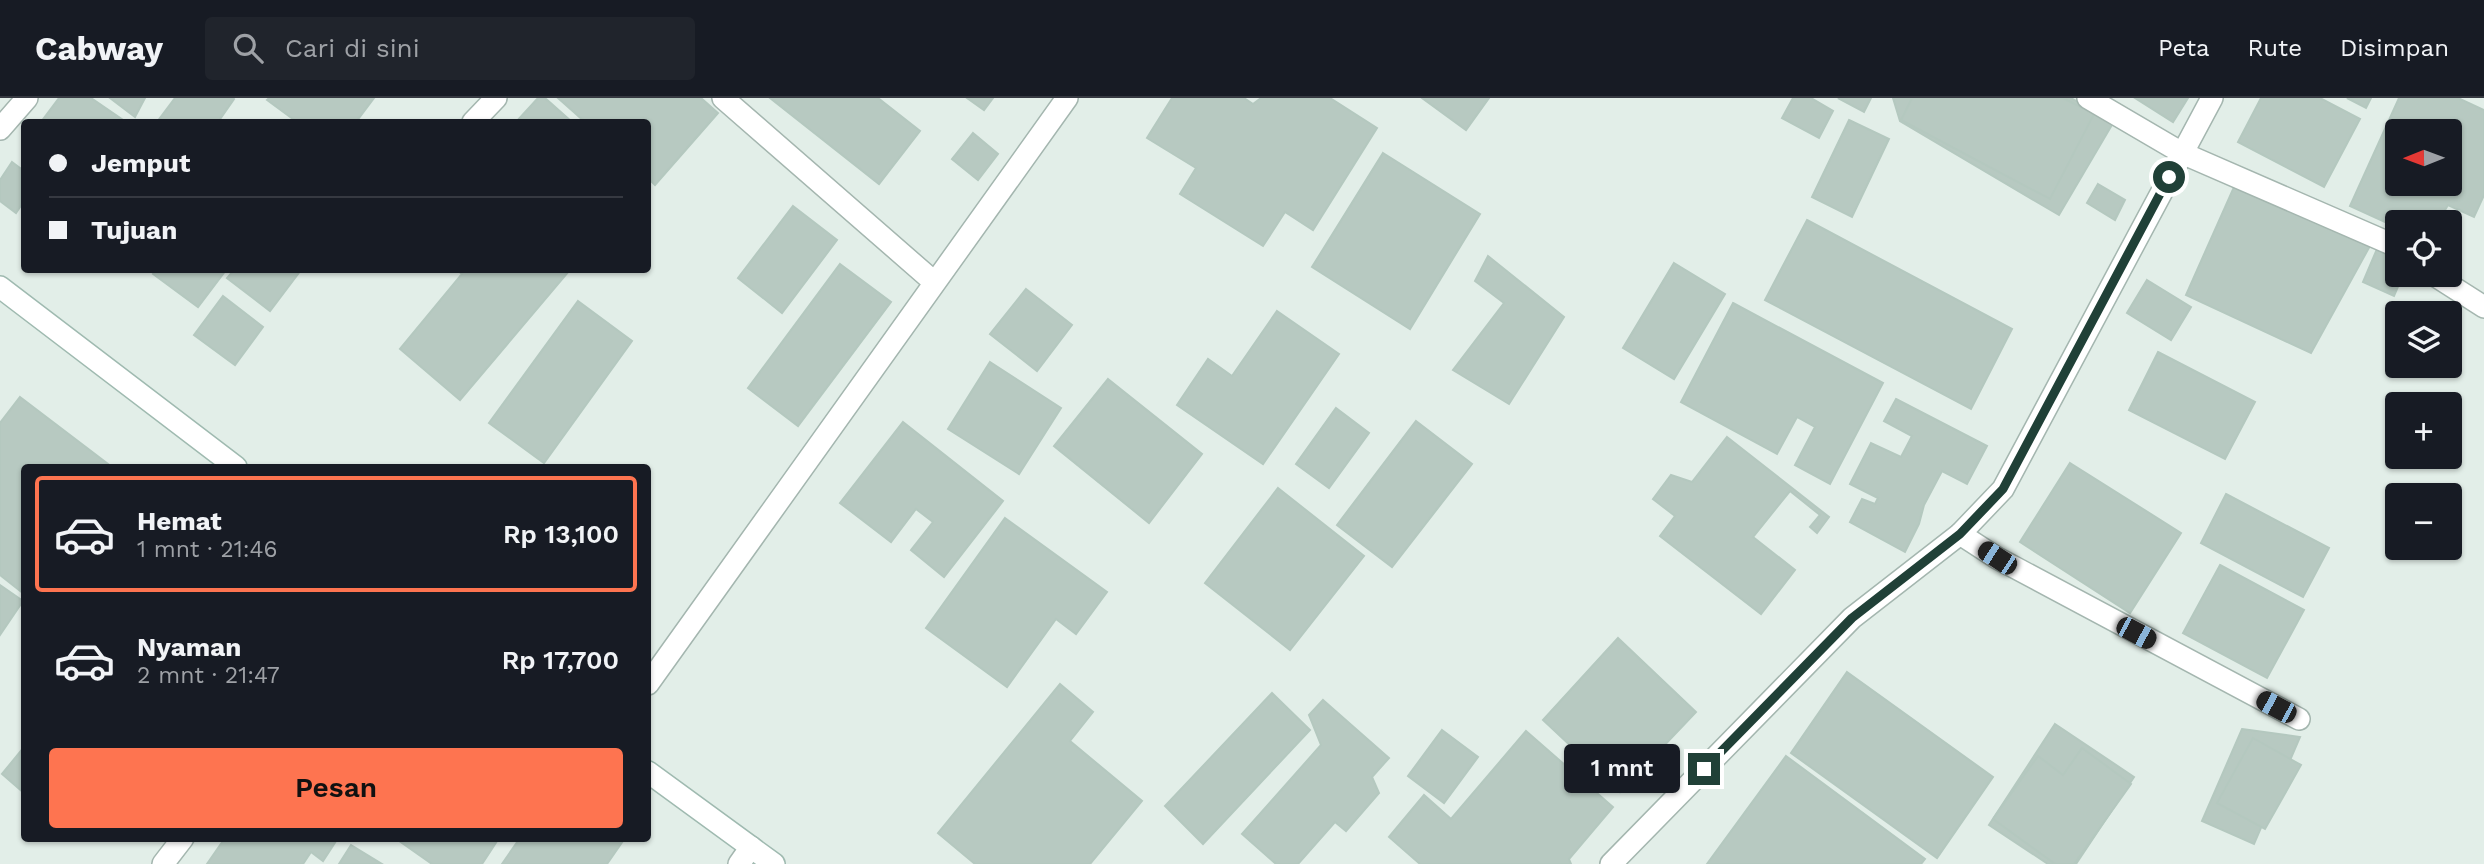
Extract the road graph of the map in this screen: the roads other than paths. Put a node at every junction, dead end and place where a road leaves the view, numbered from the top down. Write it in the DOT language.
graph roads {
  1 [pos="27,98"];
  2 [pos="496,98"];
  3 [pos="723,98"];
  4 [pos="1067,98"];
  5 [pos="2088,98"];
  6 [pos="2211,98"];
  7 [pos="476,119"];
  8 [pos="0,129"];
  9 [pos="2182,153"];
  10 [pos="2385,241"];
  11 [pos="934,282"];
  12 [pos="0,287"];
  13 [pos="2453,287"];
  14 [pos="2484,307"];
  15 [pos="232,464"];
  16 [pos="1960,534"];
  17 [pos="651,680"];
  18 [pos="2299,719"];
  19 [pos="651,775"];
  20 [pos="180,842"];
  21 [pos="745,856"];
  22 [pos="163,864"];
  23 [pos="774,864"];
  24 [pos="1611,864"];
  1 -- 8 [label="street"];
  2 -- 7 [label="street"];
  3 -- 11 [label="street"];
  4 -- 11 [label="street"];
  5 -- 9 [label="street"];
  6 -- 9 [label="street"];
  9 -- 10 [label="street"];
  9 -- 16 [label="street"];
  11 -- 17 [label="street"];
  12 -- 15 [label="street"];
  13 -- 14 [label="street"];
  16 -- 18 [label="street"];
  16 -- 24 [label="street"];
  19 -- 21 [label="street"];
  20 -- 22 [label="street"];
  21 -- 23 [label="street"];
}
